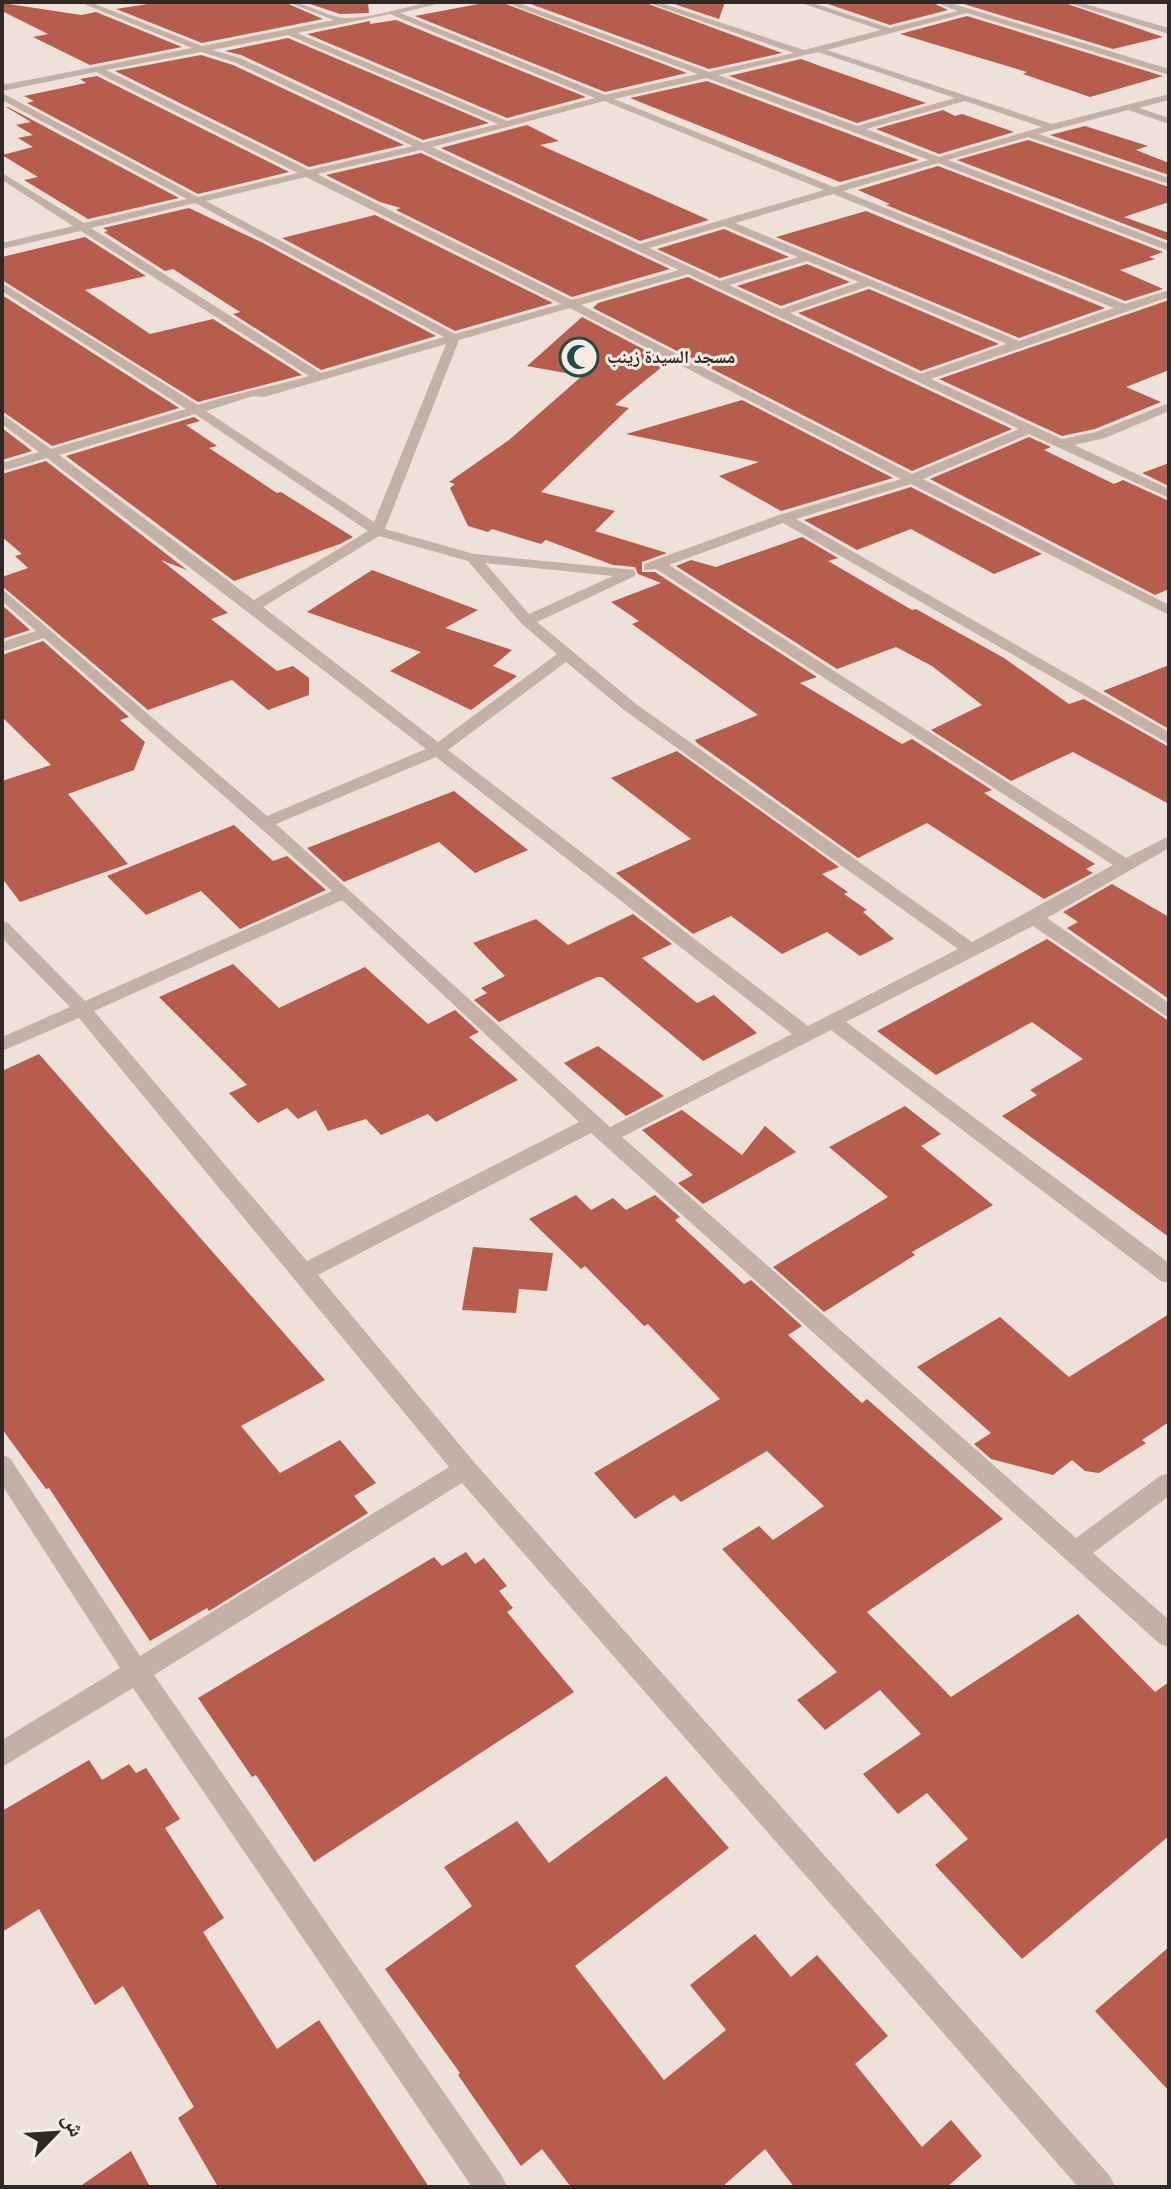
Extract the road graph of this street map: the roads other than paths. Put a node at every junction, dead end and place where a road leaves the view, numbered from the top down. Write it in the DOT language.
graph roads {
  1 [pos="83,2"];
  2 [pos="291,2"];
  3 [pos="441,2"];
  4 [pos="508,2"];
  5 [pos="650,2"];
  6 [pos="802,2"];
  7 [pos="938,2"];
  8 [pos="1069,2"];
  9 [pos="966,11"];
  10 [pos="391,12"];
  11 [pos="346,22"];
  12 [pos="891,31"];
  13 [pos="1169,31"];
  14 [pos="291,33"];
  15 [pos="819,49"];
  16 [pos="204,50"];
  17 [pos="804,53"];
  18 [pos="99,70"];
  19 [pos="1169,72"];
  20 [pos="708,75"];
  21 [pos="2,88"];
  22 [pos="2,96"];
  23 [pos="1169,97"];
  24 [pos="965,98"];
  25 [pos="601,99"];
  26 [pos="1128,107"];
  27 [pos="1169,121"];
  28 [pos="509,125"];
  29 [pos="1052,127"];
  30 [pos="857,129"];
  31 [pos="1031,135"];
  32 [pos="424,146"];
  33 [pos="941,160"];
  34 [pos="307,174"];
  35 [pos="2,176"];
  36 [pos="1169,181"];
  37 [pos="835,192"];
  38 [pos="197,200"];
  39 [pos="724,222"];
  40 [pos="84,227"];
  41 [pos="2,246"];
  42 [pos="640,247"];
  43 [pos="1169,248"];
  44 [pos="808,257"];
  45 [pos="690,270"];
  46 [pos="868,283"];
  47 [pos="720,284"];
  48 [pos="2,286"];
  49 [pos="1169,293"];
  50 [pos="572,305"];
  51 [pos="1124,308"];
  52 [pos="780,313"];
  53 [pos="454,338"];
  54 [pos="1019,345"];
  55 [pos="319,377"];
  56 [pos="921,378"];
  57 [pos="1169,407"];
  58 [pos="197,410"];
  59 [pos="2,418"];
  60 [pos="1029,429"];
  61 [pos="1059,444"];
  62 [pos="47,455"];
  63 [pos="2,467"];
  64 [pos="910,480"];
  65 [pos="1169,494"];
  66 [pos="784,518"];
  67 [pos="377,531"];
  68 [pos="473,558"];
  69 [pos="658,564"];
  70 [pos="630,573"];
  71 [pos="2,593"];
  72 [pos="253,607"];
  73 [pos="1169,611"];
  74 [pos="527,621"];
  75 [pos="44,633"];
  76 [pos="2,647"];
  77 [pos="567,654"];
  78 [pos="1169,739"];
  79 [pos="438,750"];
  80 [pos="264,823"];
  81 [pos="1169,841"];
  82 [pos="1126,866"];
  83 [pos="344,892"];
  84 [pos="1034,918"];
  85 [pos="2,927"];
  86 [pos="970,949"];
  87 [pos="83,1010"];
  88 [pos="1169,1012"];
  89 [pos="834,1022"];
  90 [pos="808,1036"];
  91 [pos="2,1045"];
  92 [pos="601,1130"];
  93 [pos="303,1273"];
  94 [pos="1169,1275"];
  95 [pos="2,1465"];
  96 [pos="465,1469"];
  97 [pos="1169,1483"];
  98 [pos="1074,1554"];
  99 [pos="1169,1636"];
  100 [pos="137,1673"];
  101 [pos="2,1755"];
  102 [pos="491,2187"];
  103 [pos="1099,2187"];
  1 -- 16 [label="street"];
  2 -- 11 [label="street"];
  3 -- 10 [label="street"];
  4 -- 20 [label="street"];
  5 -- 17 [label="street"];
  6 -- 12 [label="street"];
  7 -- 9 [label="street"];
  8 -- 13 [label="street"];
  9 -- 12 [label="street"];
  9 -- 19 [label="street"];
  10 -- 11 [label="street"];
  10 -- 25 [label="street"];
  11 -- 14 [label="street"];
  12 -- 15 [label="street"];
  14 -- 16 [label="street"];
  14 -- 28 [label="street"];
  15 -- 17 [label="street"];
  15 -- 24 [label="street"];
  16 -- 18 [label="street"];
  16 -- 32 [label="street"];
  17 -- 20 [label="street"];
  18 -- 21 [label="street"];
  18 -- 34 [label="street"];
  20 -- 25 [label="street"];
  20 -- 30 [label="street"];
  22 -- 38 [label="street"];
  23 -- 26 [label="street"];
  24 -- 29 [label="street"];
  24 -- 30 [label="street"];
  25 -- 28 [label="street"];
  25 -- 37 [label="street"];
  26 -- 27 [label="street"];
  26 -- 29 [label="street"];
  28 -- 32 [label="street"];
  29 -- 31 [label="street"];
  30 -- 33 [label="street"];
  31 -- 33 [label="street"];
  31 -- 36 [label="street"];
  32 -- 34 [label="street"];
  32 -- 42 [label="street"];
  33 -- 37 [label="street"];
  33 -- 43 [label="street"];
  34 -- 38 [label="street"];
  34 -- 50 [label="street"];
  35 -- 40 [label="street"];
  37 -- 39 [label="street"];
  37 -- 51 [label="street"];
  38 -- 40 [label="street"];
  38 -- 53 [label="street"];
  39 -- 42 [label="street"];
  39 -- 44 [label="street"];
  40 -- 41 [label="street"];
  40 -- 55 [label="street"];
  42 -- 45 [label="street"];
  44 -- 46 [label="street"];
  44 -- 47 [label="street"];
  45 -- 47 [label="street"];
  45 -- 50 [label="street"];
  46 -- 52 [label="street"];
  46 -- 54 [label="street"];
  47 -- 52 [label="street"];
  48 -- 58 [label="street"];
  49 -- 51 [label="street"];
  50 -- 53 [label="street"];
  50 -- 64 [label="street"];
  51 -- 54 [label="street"];
  52 -- 56 [label="street"];
  53 -- 55 [label="street"];
  53 -- 67 [label="street"];
  54 -- 56 [label="street"];
  55 -- 58 [label="street"];
  56 -- 60 [label="street"];
  57 -- 61 [label="street"];
  58 -- 62 [label="street"];
  58 -- 67 [label="street"];
  59 -- 62 [label="street"];
  60 -- 61 [label="street"];
  60 -- 64 [label="street"];
  61 -- 65 [label="street"];
  62 -- 63 [label="street"];
  62 -- 72 [label="street"];
  64 -- 66 [label="street"];
  64 -- 73 [label="street"];
  66 -- 69 [label="street"];
  66 -- 78 [label="street"];
  67 -- 68 [label="street"];
  67 -- 72 [label="street"];
  68 -- 70 [label="street"];
  68 -- 74 [label="street"];
  69 -- 70 [label="street"];
  69 -- 82 [label="street"];
  70 -- 74 [label="street"];
  71 -- 75 [label="street"];
  72 -- 79 [label="street"];
  74 -- 77 [label="street"];
  75 -- 76 [label="street"];
  75 -- 80 [label="street"];
  77 -- 79 [label="street"];
  77 -- 86 [label="street"];
  79 -- 80 [label="street"];
  79 -- 90 [label="street"];
  80 -- 83 [label="street"];
  81 -- 82 [label="street"];
  82 -- 84 [label="street"];
  83 -- 87 [label="street"];
  83 -- 92 [label="street"];
  84 -- 86 [label="street"];
  84 -- 88 [label="street"];
  85 -- 87 [label="street"];
  86 -- 89 [label="street"];
  87 -- 91 [label="street"];
  87 -- 93 [label="street"];
  89 -- 90 [label="street"];
  89 -- 94 [label="street"];
  90 -- 92 [label="street"];
  92 -- 93 [label="street"];
  92 -- 98 [label="street"];
  93 -- 96 [label="street"];
  95 -- 100 [label="street"];
  96 -- 100 [label="street"];
  96 -- 103 [label="street"];
  97 -- 98 [label="street"];
  98 -- 99 [label="street"];
  100 -- 101 [label="street"];
  100 -- 102 [label="street"];
}
